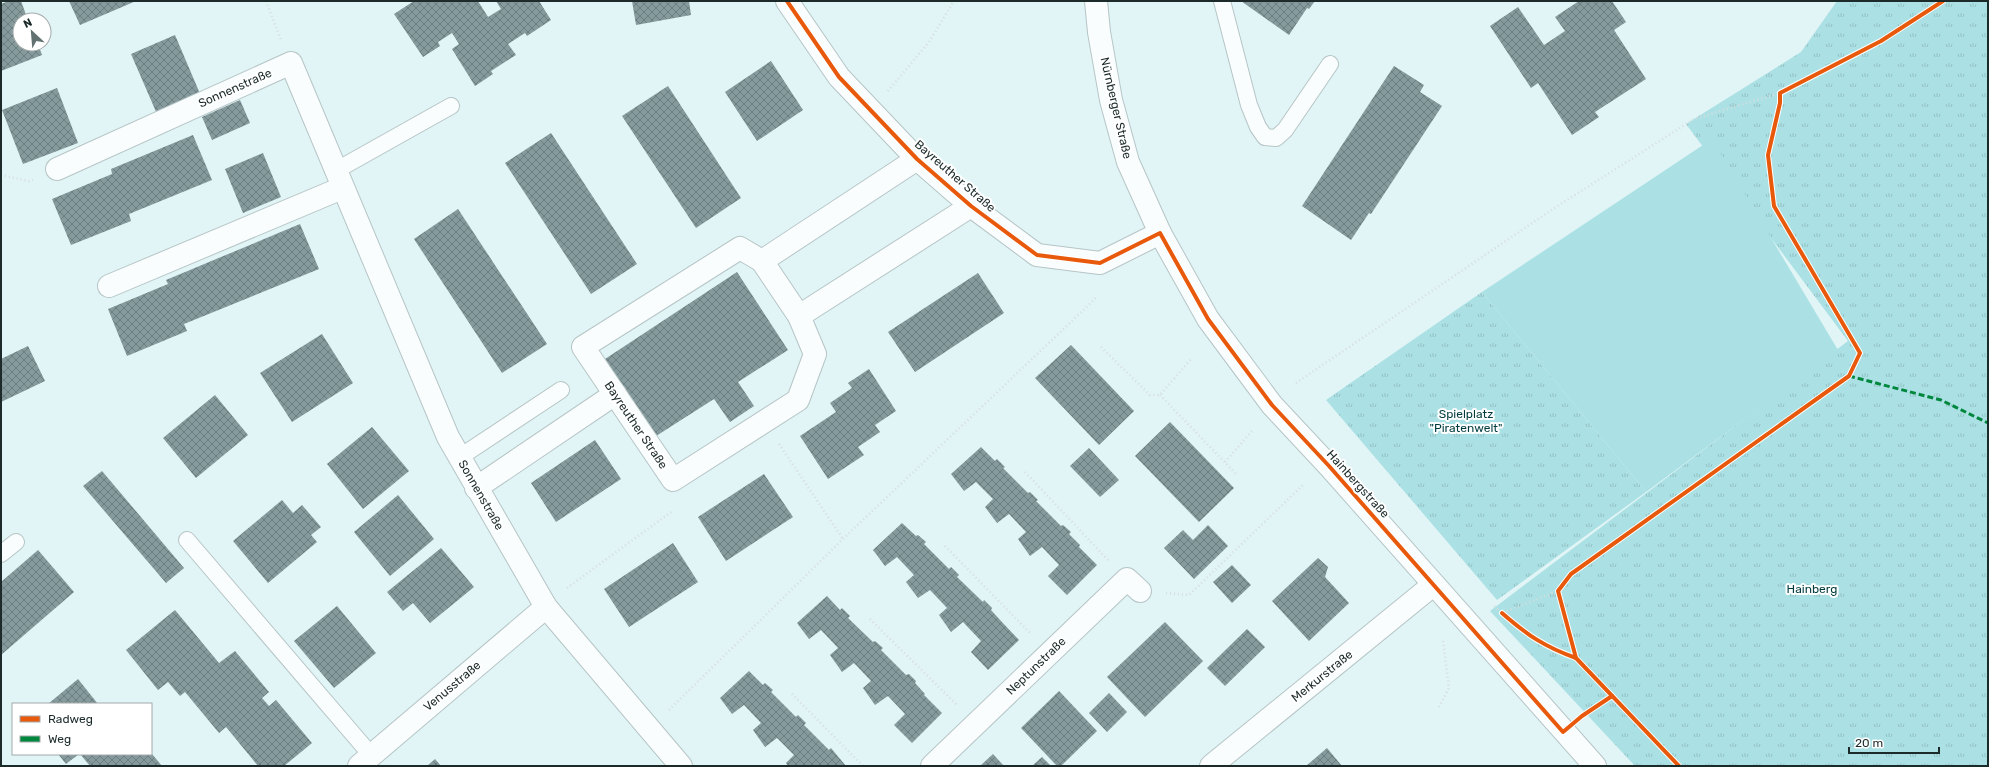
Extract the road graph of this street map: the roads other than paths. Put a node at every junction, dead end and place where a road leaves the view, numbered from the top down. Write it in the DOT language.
graph roads {
  1 [pos="787,1"];
  2 [pos="1096,1"];
  3 [pos="1222,1"];
  4 [pos="1330,64"];
  5 [pos="451,106"];
  6 [pos="917,159"];
  7 [pos="57,169"];
  8 [pos="339,179"];
  9 [pos="971,206"];
  10 [pos="1160,233"];
  11 [pos="762,261"];
  12 [pos="109,286"];
  13 [pos="800,316"];
  14 [pos="561,390"];
  15 [pos="615,394"];
  16 [pos="460,457"];
  17 [pos="476,488"];
  18 [pos="187,540"];
  19 [pos="16,542"];
  20 [pos="1,554"];
  21 [pos="1133,585"];
  22 [pos="1433,585"];
  23 [pos="546,607"];
  24 [pos="365,761"];
  25 [pos="681,766"];
  26 [pos="932,766"];
  27 [pos="1211,766"];
  28 [pos="1595,766"];
  1 -- 6 [label="street, Bayreuther Straße"];
  2 -- 10 [label="street, Nürnberger Straße"];
  3 -- 4 [label="lane"];
  5 -- 8 [label="lane"];
  6 -- 9 [label="street, Bayreuther Straße"];
  6 -- 11 [label="street, Bayreuther Straße"];
  7 -- 8 [label="street, Sonnenstraße"];
  8 -- 12 [label="street"];
  8 -- 16 [label="street, Sonnenstraße"];
  9 -- 10 [label="street, Bayreuther Straße"];
  9 -- 13 [label="street, Bayreuther Straße"];
  10 -- 22 [label="street, Hainbergstraße"];
  11 -- 13 [label="street, Bayreuther Straße"];
  11 -- 15 [label="street, Bayreuther Straße"];
  13 -- 15 [label="street, Bayreuther Straße"];
  14 -- 16 [label="lane"];
  15 -- 17 [label="street"];
  16 -- 17 [label="street, Sonnenstraße"];
  17 -- 23 [label="street, Sonnenstraße"];
  18 -- 24 [label="lane"];
  19 -- 20 [label="lane"];
  21 -- 26 [label="street, Neptunstraße"];
  22 -- 27 [label="street, Merkurstraße"];
  22 -- 28 [label="street, Hainbergstraße"];
  23 -- 24 [label="street, Venusstraße"];
  23 -- 25 [label="street, Sonnenstraße"];
}
